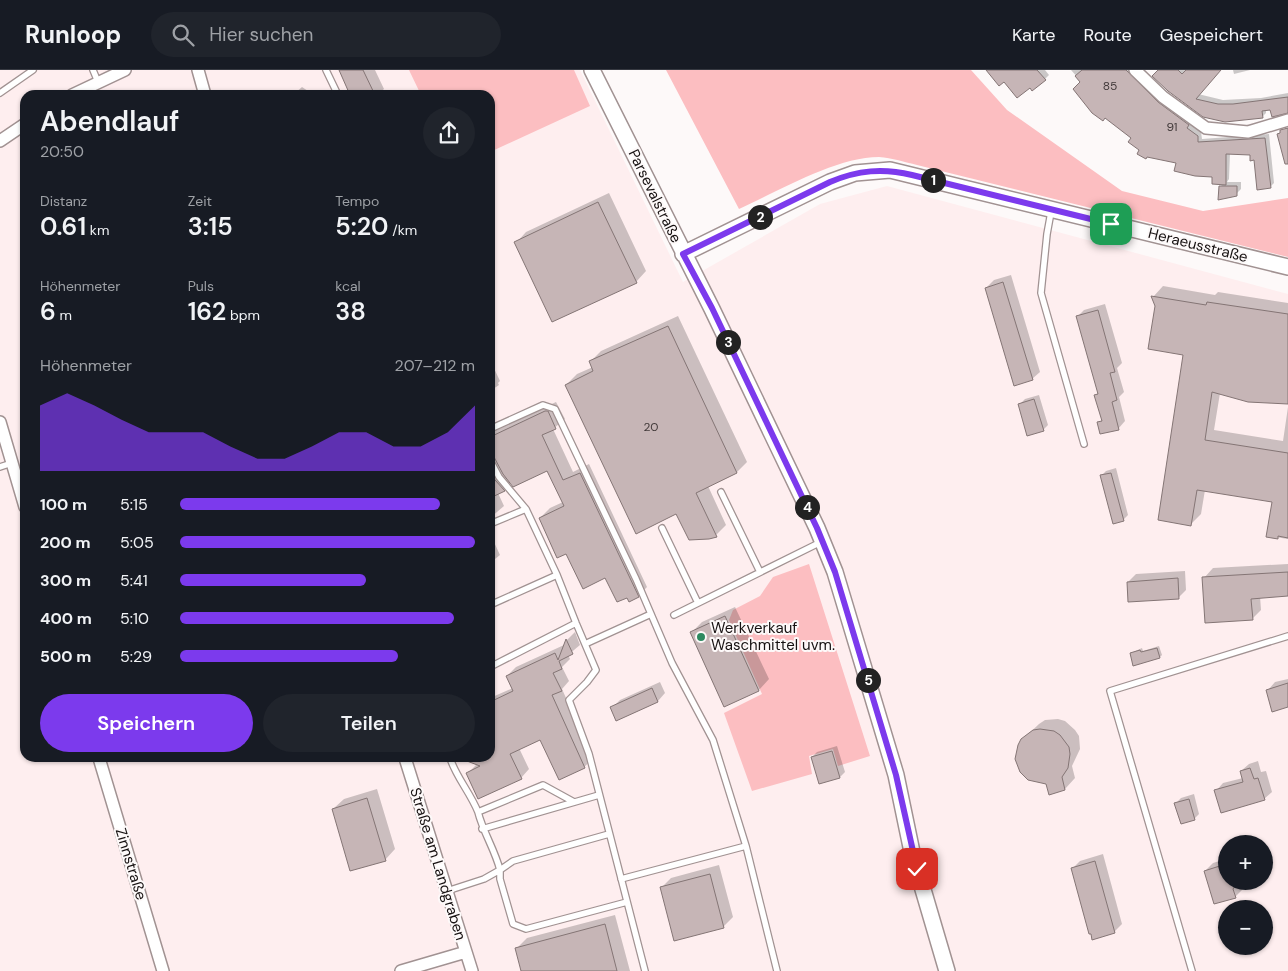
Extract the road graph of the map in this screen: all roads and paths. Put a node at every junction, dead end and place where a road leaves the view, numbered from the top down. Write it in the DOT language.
graph roads {
  1 [pos="33,70"];
  2 [pos="93,70"];
  3 [pos="125,70"];
  4 [pos="198,70"];
  5 [pos="326,70"];
  6 [pos="592,70"];
  7 [pos="1136,70"];
  8 [pos="98,82"];
  9 [pos="82,90"];
  10 [pos="204,90"];
  11 [pos="336,90"];
  12 [pos="0,93"];
  13 [pos="1288,120"];
  14 [pos="20,127"];
  15 [pos="0,141"];
  16 [pos="1052,209"];
  17 [pos="683,254"];
  18 [pos="1288,267"];
  19 [pos="0,422"];
  20 [pos="495,427"];
  21 [pos="1084,444"];
  22 [pos="12,463"];
  23 [pos="0,467"];
  24 [pos="495,469"];
  25 [pos="20,490"];
  26 [pos="721,492"];
  27 [pos="526,509"];
  28 [pos="495,522"];
  29 [pos="662,528"];
  30 [pos="823,541"];
  31 [pos="760,572"];
  32 [pos="557,575"];
  33 [pos="495,603"];
  34 [pos="698,603"];
  35 [pos="651,614"];
  36 [pos="674,615"];
  37 [pos="576,623"];
  38 [pos="1288,636"];
  39 [pos="585,644"];
  40 [pos="495,664"];
  41 [pos="100,762"];
  42 [pos="406,762"];
  43 [pos="451,762"];
  44 [pos="599,795"];
  45 [pos="574,802"];
  46 [pos="478,812"];
  47 [pos="482,829"];
  48 [pos="609,834"];
  49 [pos="746,846"];
  50 [pos="500,870"];
  51 [pos="621,880"];
  52 [pos="446,891"];
  53 [pos="627,902"];
  54 [pos="466,952"];
  55 [pos="163,971"];
  56 [pos="401,971"];
  57 [pos="472,971"];
  58 [pos="644,971"];
  59 [pos="777,971"];
  60 [pos="947,971"];
  61 [pos="1192,971"];
  1 -- 12 [label="lane"];
  2 -- 8 [label="lane"];
  3 -- 8 [label="street"];
  4 -- 10 [label="street"];
  5 -- 11 [label="lane"];
  6 -- 17 [label="street, Parsevalstraße"];
  7 -- 13 [label="street"];
  8 -- 9 [label="street"];
  14 -- 15 [label="street"];
  16 -- 17 [label="street, Heraeusstraße"];
  16 -- 18 [label="street, Heraeusstraße"];
  16 -- 21 [label="lane"];
  17 -- 30 [label="street, Parsevalstraße"];
  19 -- 22 [label="street"];
  20 -- 35 [label="lane"];
  22 -- 23 [label="lane"];
  22 -- 25 [label="street"];
  24 -- 27 [label="lane"];
  26 -- 31 [label="lane"];
  27 -- 28 [label="lane"];
  27 -- 32 [label="lane"];
  29 -- 34 [label="lane"];
  30 -- 31 [label="lane"];
  30 -- 60 [label="street, Parsevalstraße"];
  31 -- 34 [label="lane"];
  32 -- 33 [label="lane"];
  32 -- 37 [label="lane"];
  34 -- 36 [label="lane"];
  35 -- 39 [label="lane"];
  35 -- 49 [label="lane"];
  37 -- 39 [label="lane"];
  37 -- 40 [label="lane"];
  38 -- 61 [label="lane"];
  39 -- 44 [label="lane"];
  41 -- 55 [label="street, Zinnstraße"];
  42 -- 52 [label="street, Straße am Landgraben"];
  43 -- 46 [label="lane"];
  44 -- 45 [label="lane"];
  44 -- 48 [label="lane"];
  45 -- 46 [label="lane"];
  45 -- 47 [label="lane"];
  46 -- 47 [label="lane"];
  47 -- 50 [label="lane"];
  48 -- 50 [label="lane"];
  48 -- 51 [label="lane"];
  49 -- 51 [label="lane"];
  49 -- 59 [label="lane"];
  50 -- 52 [label="lane"];
  50 -- 53 [label="lane"];
  51 -- 53 [label="lane"];
  52 -- 54 [label="street, Straße am Landgraben"];
  53 -- 58 [label="lane"];
  54 -- 56 [label="street"];
  54 -- 57 [label="street, Straße am Landgraben"];
}
